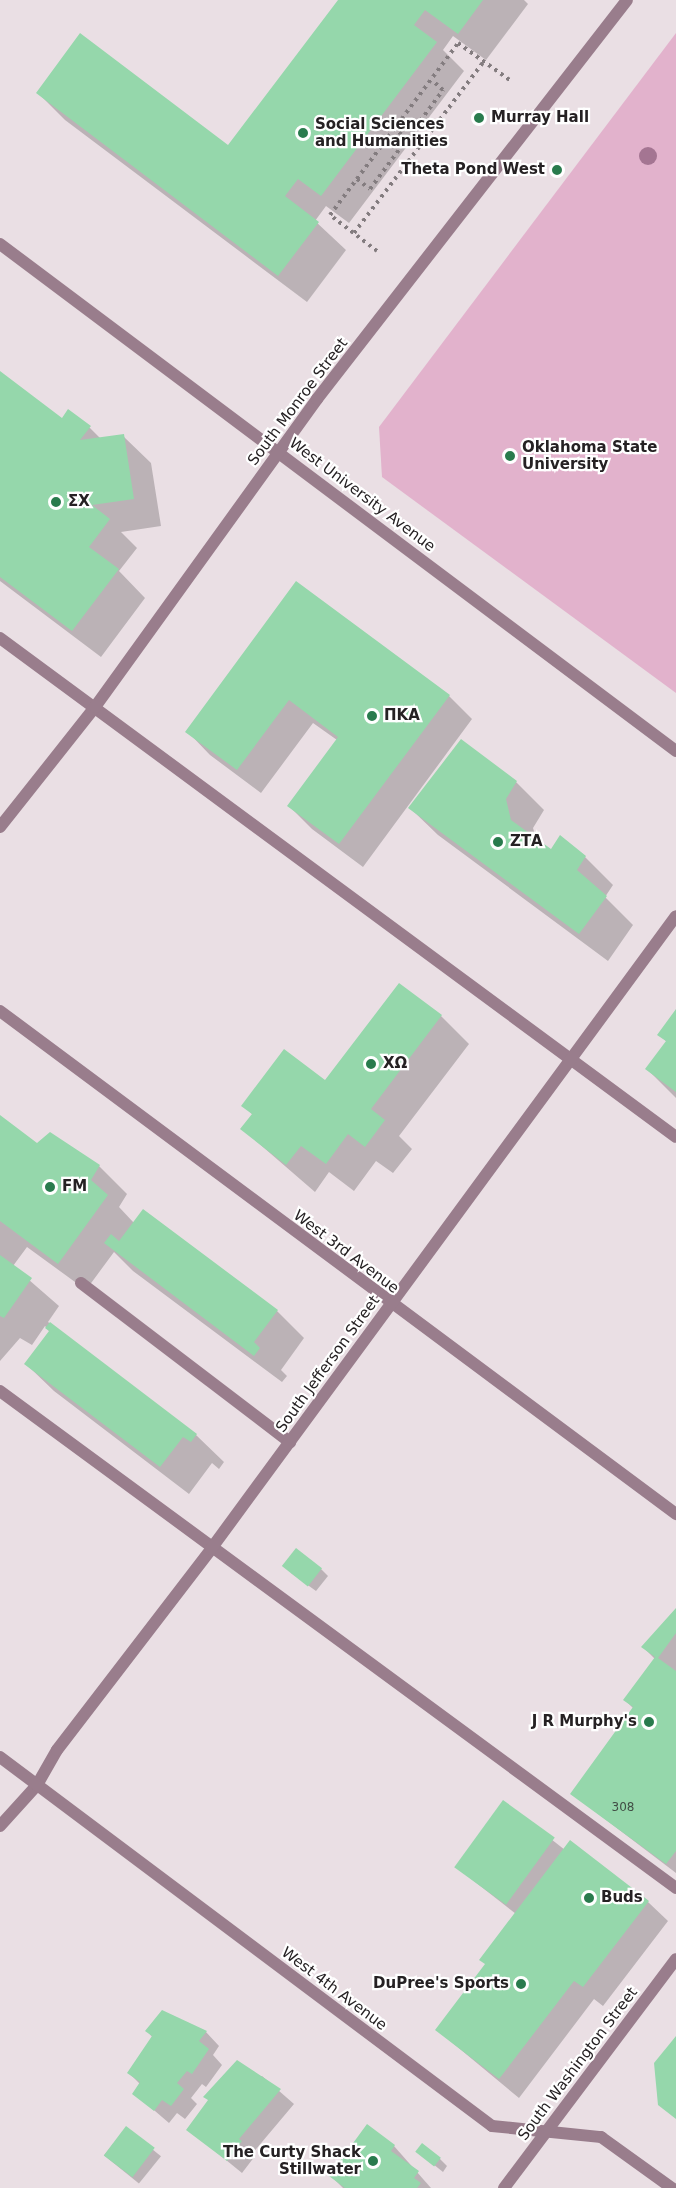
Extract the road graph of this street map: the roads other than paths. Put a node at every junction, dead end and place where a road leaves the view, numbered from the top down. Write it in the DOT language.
graph roads {
  1 [pos="627,0"];
  2 [pos="0,244"];
  3 [pos="280,451"];
  4 [pos="0,638"];
  5 [pos="95,707"];
  6 [pos="676,751"];
  7 [pos="0,827"];
  8 [pos="676,916"];
  9 [pos="0,1011"];
  10 [pos="572,1058"];
  11 [pos="676,1137"];
  12 [pos="81,1283"];
  13 [pos="391,1304"];
  14 [pos="0,1392"];
  15 [pos="290,1442"];
  16 [pos="676,1514"];
  17 [pos="211,1549"];
  18 [pos="0,1757"];
  19 [pos="37,1785"];
  20 [pos="0,1826"];
  21 [pos="676,1888"];
  22 [pos="676,1959"];
  23 [pos="547,2130"];
  24 [pos="504,2188"];
  25 [pos="672,2188"];
  1 -- 3 [label="street, South Monroe Street"];
  2 -- 3 [label="street, West University Avenue"];
  3 -- 5 [label="street, South Monroe Street"];
  3 -- 6 [label="street, West University Avenue"];
  4 -- 5 [label="street"];
  5 -- 7 [label="street, South Monroe Street"];
  5 -- 10 [label="street"];
  8 -- 10 [label="street, South Jefferson Street"];
  9 -- 13 [label="street, West 3rd Avenue"];
  10 -- 11 [label="street"];
  10 -- 13 [label="street, South Jefferson Street"];
  12 -- 15 [label="street"];
  13 -- 15 [label="street, South Jefferson Street"];
  13 -- 16 [label="street, West 3rd Avenue"];
  14 -- 17 [label="street"];
  15 -- 17 [label="street, South Jefferson Street"];
  17 -- 19 [label="street, South Jefferson Street"];
  17 -- 21 [label="street"];
  18 -- 19 [label="street, West 4th Avenue"];
  19 -- 20 [label="street, South Jefferson Street"];
  19 -- 23 [label="street, West 4th Avenue"];
  22 -- 23 [label="street, South Washington Street"];
  23 -- 24 [label="street, South Washington Street"];
  23 -- 25 [label="street, West 4th Avenue"];
}
